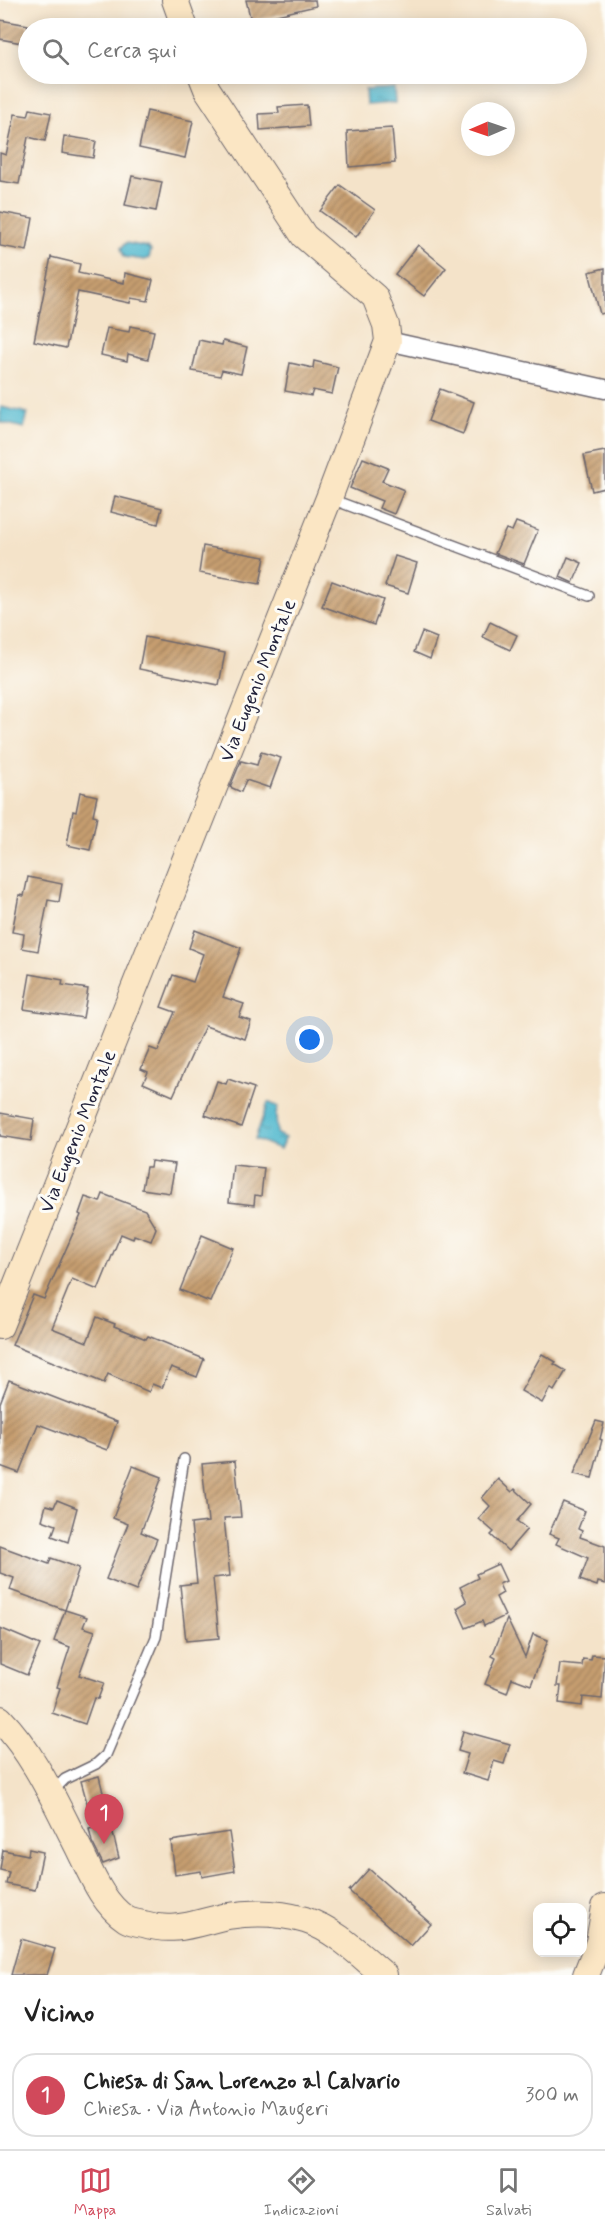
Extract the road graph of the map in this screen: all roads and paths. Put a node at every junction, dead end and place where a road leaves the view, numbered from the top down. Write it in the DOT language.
graph roads {
  1 [pos="176,0"];
  2 [pos="182,18"];
  3 [pos="205,84"];
  4 [pos="388,341"];
  5 [pos="605,389"];
  6 [pos="329,498"];
  7 [pos="589,596"];
  8 [pos="0,1326"];
  9 [pos="184,1459"];
  10 [pos="0,1719"];
  11 [pos="51,1794"];
  12 [pos="605,1907"];
  13 [pos="384,1975"];
  14 [pos="586,1975"];
  1 -- 2 [label="street"];
  3 -- 4 [label="street"];
  4 -- 5 [label="street"];
  4 -- 6 [label="street, Via Eugenio Montale"];
  6 -- 7 [label="lane"];
  6 -- 8 [label="street, Via Eugenio Montale"];
  9 -- 11 [label="lane"];
  10 -- 11 [label="street"];
  11 -- 13 [label="street"];
  12 -- 14 [label="street"];
}
